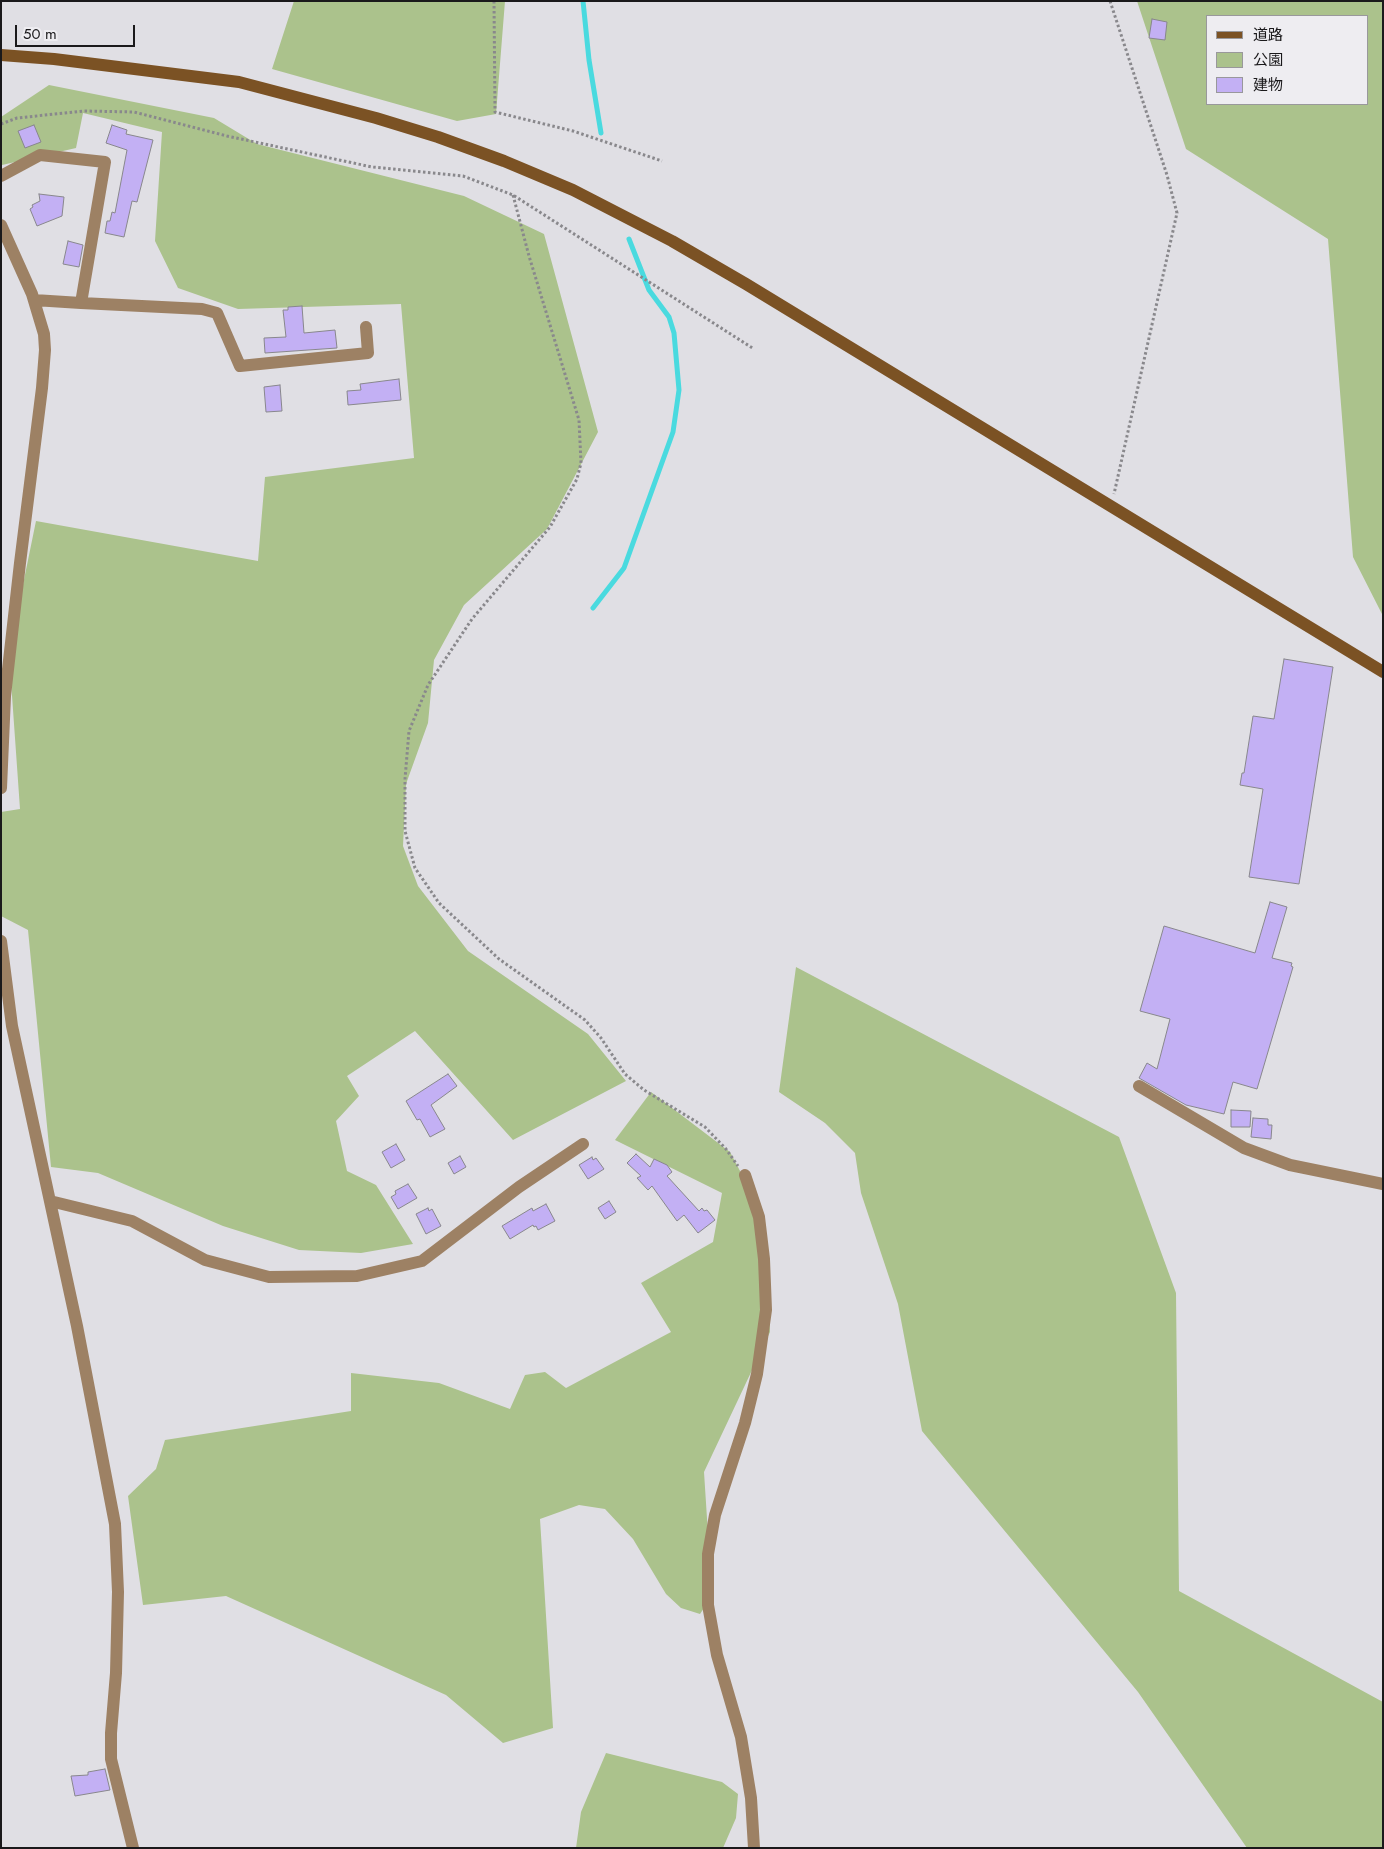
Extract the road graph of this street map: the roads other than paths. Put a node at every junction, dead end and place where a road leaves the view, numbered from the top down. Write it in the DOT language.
graph roads {
  1 [pos="1,56"];
  2 [pos="1,176"];
  3 [pos="1,226"];
  4 [pos="34,300"];
  5 [pos="81,302"];
  6 [pos="366,326"];
  7 [pos="1383,672"];
  8 [pos="1,788"];
  9 [pos="1,942"];
  10 [pos="1139,1086"];
  11 [pos="583,1144"];
  12 [pos="745,1175"];
  13 [pos="1383,1184"];
  14 [pos="50,1201"];
  15 [pos="133,1848"];
  16 [pos="754,1848"];
  1 -- 7 [label="street"];
  2 -- 5 [label="street"];
  3 -- 4 [label="street"];
  4 -- 5 [label="street"];
  4 -- 8 [label="street"];
  5 -- 6 [label="street"];
  9 -- 14 [label="street"];
  10 -- 13 [label="street"];
  11 -- 14 [label="street"];
  12 -- 16 [label="street"];
  14 -- 15 [label="street"];
}
